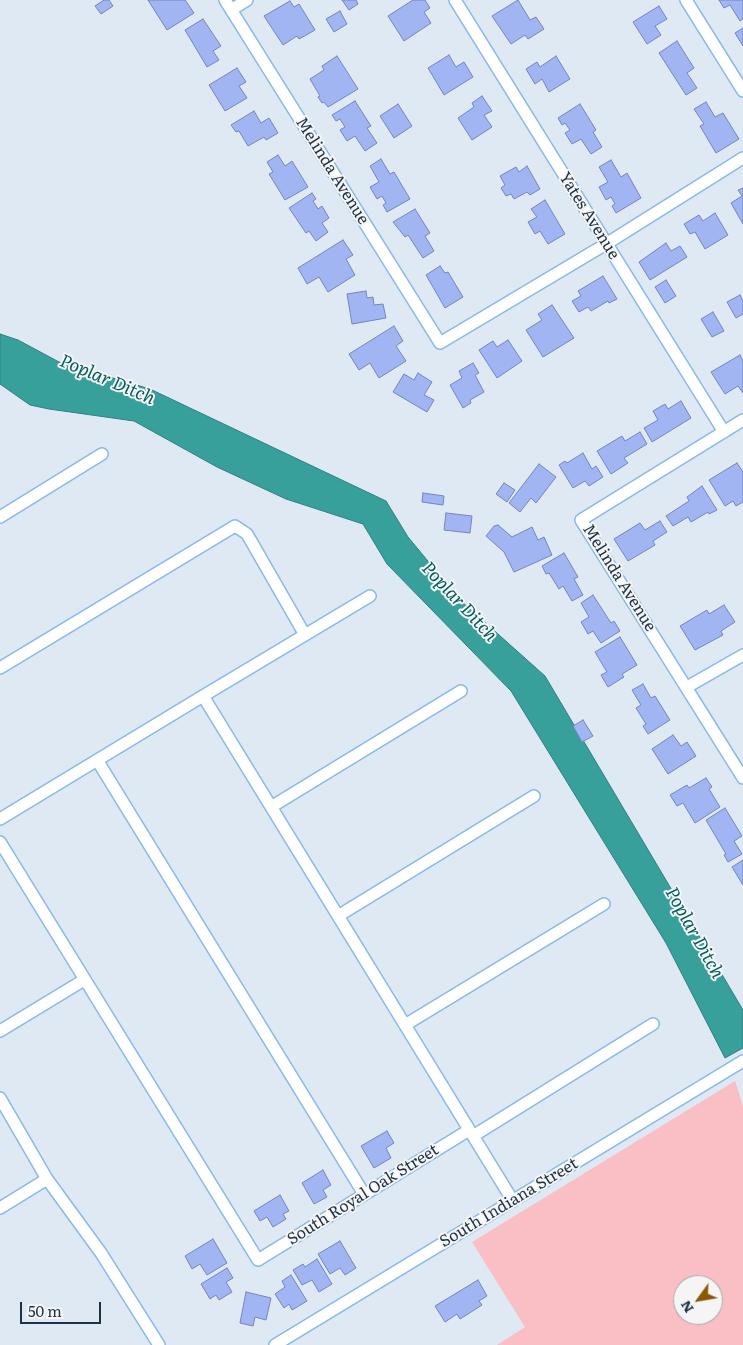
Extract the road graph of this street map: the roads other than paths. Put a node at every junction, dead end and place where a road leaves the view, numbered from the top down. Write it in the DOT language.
graph roads {
  1 [pos="247,0"];
  2 [pos="455,0"];
  3 [pos="686,0"];
  4 [pos="228,5"];
  5 [pos="743,91"];
  6 [pos="743,158"];
  7 [pos="606,244"];
  8 [pos="743,420"];
  9 [pos="724,432"];
  10 [pos="102,454"];
  11 [pos="0,517"];
  12 [pos="370,596"];
  13 [pos="305,635"];
  14 [pos="743,655"];
  15 [pos="0,668"];
  16 [pos="686,687"];
  17 [pos="461,691"];
  18 [pos="204,696"];
  19 [pos="97,760"];
  20 [pos="743,778"];
  21 [pos="534,796"];
  22 [pos="271,807"];
  23 [pos="0,820"];
  24 [pos="0,842"];
  25 [pos="604,904"];
  26 [pos="338,916"];
  27 [pos="84,980"];
  28 [pos="653,1024"];
  29 [pos="405,1026"];
  30 [pos="0,1031"];
  31 [pos="743,1061"];
  32 [pos="0,1098"];
  33 [pos="471,1133"];
  34 [pos="48,1179"];
  35 [pos="364,1194"];
  36 [pos="512,1201"];
  37 [pos="0,1208"];
  38 [pos="159,1345"];
  39 [pos="275,1345"];
  1 -- 4 [label="street"];
  2 -- 7 [label="street, Yates Avenue"];
  3 -- 5 [label="street"];
  4 -- 7 [label="street, Melinda Avenue"];
  6 -- 7 [label="street"];
  7 -- 9 [label="street, Yates Avenue"];
  8 -- 9 [label="street"];
  9 -- 16 [label="street, Melinda Avenue"];
  10 -- 11 [label="street"];
  12 -- 13 [label="street"];
  13 -- 15 [label="street"];
  13 -- 18 [label="street"];
  14 -- 16 [label="street"];
  16 -- 20 [label="street, Melinda Avenue"];
  17 -- 22 [label="street"];
  18 -- 19 [label="street"];
  18 -- 22 [label="street"];
  19 -- 23 [label="street"];
  19 -- 35 [label="street"];
  21 -- 26 [label="street"];
  22 -- 26 [label="street"];
  24 -- 27 [label="street"];
  25 -- 29 [label="street"];
  26 -- 29 [label="street"];
  27 -- 30 [label="street"];
  27 -- 35 [label="street, South Royal Oak Street"];
  28 -- 33 [label="street, South Royal Oak Street"];
  29 -- 33 [label="street"];
  31 -- 36 [label="street, South Indiana Street"];
  32 -- 34 [label="street"];
  33 -- 35 [label="street, South Royal Oak Street"];
  33 -- 36 [label="street"];
  34 -- 37 [label="street"];
  34 -- 38 [label="street"];
  36 -- 39 [label="street, South Indiana Street"];
}
